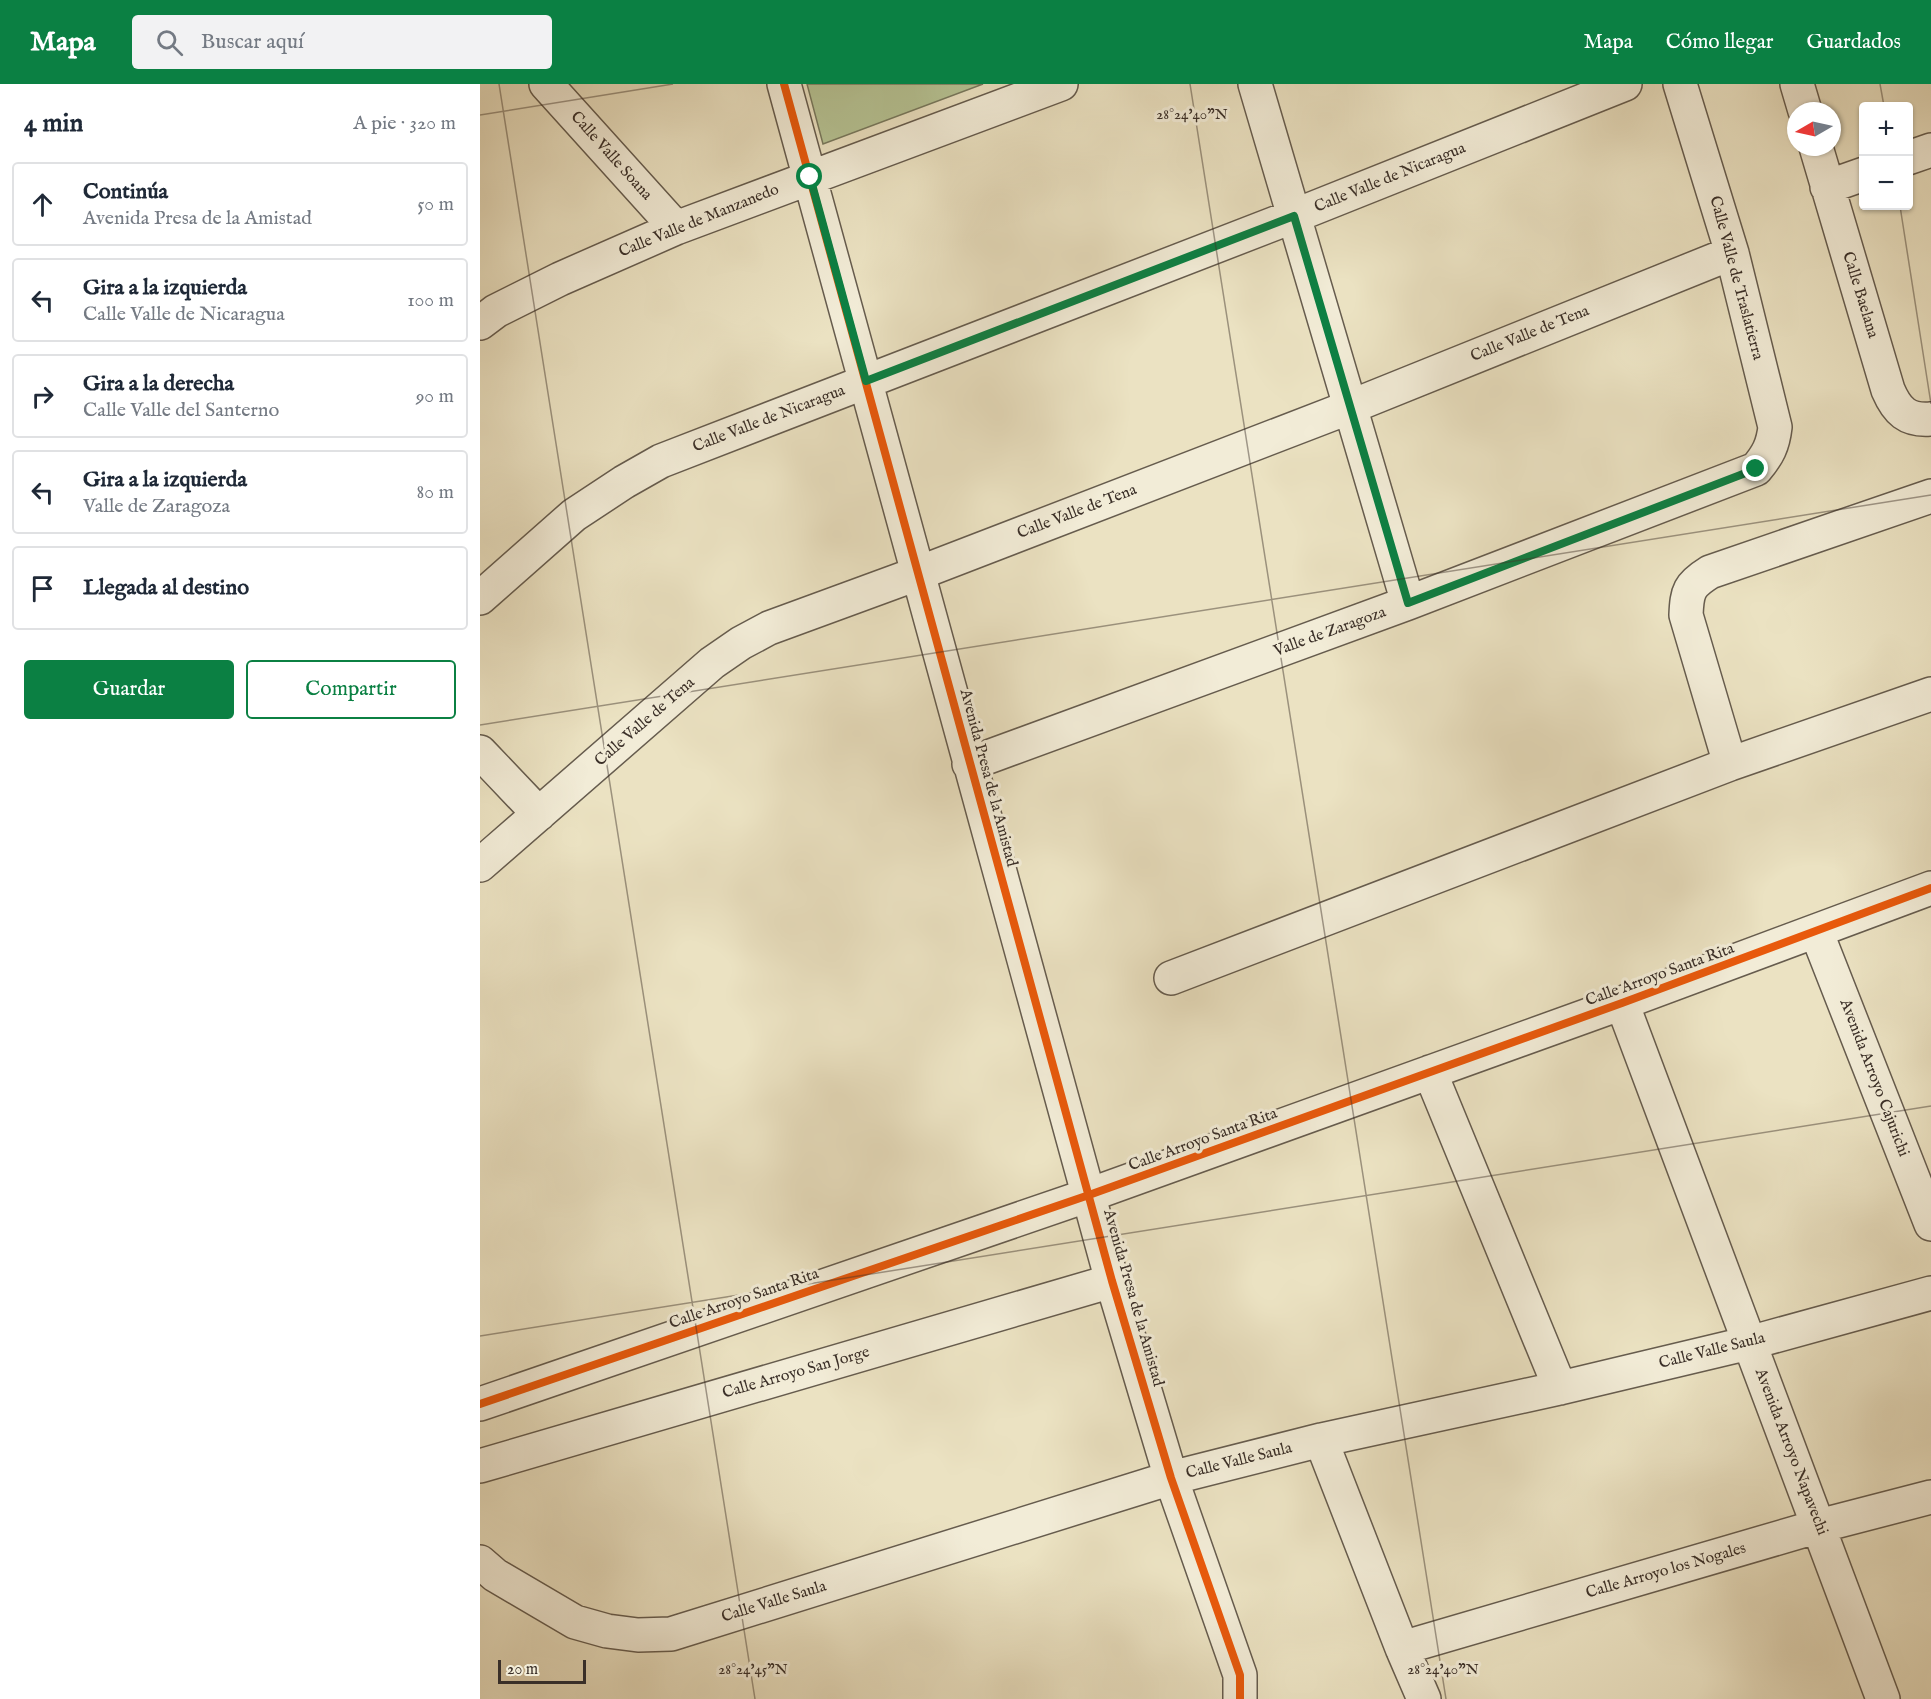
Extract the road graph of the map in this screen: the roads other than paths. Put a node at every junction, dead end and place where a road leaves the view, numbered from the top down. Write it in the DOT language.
graph roads {
  1 [pos="546,84"];
  2 [pos="784,84"];
  3 [pos="1061,84"];
  4 [pos="1255,84"];
  5 [pos="1626,84"];
  6 [pos="1680,84"];
  7 [pos="1797,84"];
  8 [pos="1802,102"];
  9 [pos="1931,150"];
  10 [pos="1818,156"];
  11 [pos="1913,156"];
  12 [pos="1859,175"];
  13 [pos="810,177"];
  14 [pos="1827,187"];
  15 [pos="1294,216"];
  16 [pos="676,228"];
  17 [pos="1732,253"];
  18 [pos="480,323"];
  19 [pos="866,381"];
  20 [pos="1350,407"];
  21 [pos="1930,420"];
  22 [pos="1756,469"];
  23 [pos="1931,496"];
  24 [pos="919,573"];
  25 [pos="480,598"];
  26 [pos="1408,603"];
  27 [pos="1931,693"];
  28 [pos="480,752"];
  29 [pos="969,764"];
  30 [pos="1730,764"];
  31 [pos="539,814"];
  32 [pos="480,865"];
  33 [pos="1931,888"];
  34 [pos="1816,931"];
  35 [pos="1171,978"];
  36 [pos="1622,1003"];
  37 [pos="1430,1072"];
  38 [pos="1089,1195"];
  39 [pos="1931,1224"];
  40 [pos="1112,1281"];
  41 [pos="1931,1293"];
  42 [pos="1749,1342"];
  43 [pos="1560,1388"];
  44 [pos="480,1404"];
  45 [pos="1321,1440"];
  46 [pos="480,1466"];
  47 [pos="1171,1478"];
  48 [pos="1931,1497"];
  49 [pos="1819,1526"];
  50 [pos="487,1569"];
  51 [pos="1402,1648"];
  52 [pos="1240,1699"];
  53 [pos="1424,1699"];
  54 [pos="1883,1699"];
  1 -- 16 [label="street, Calle Valle Soana"];
  2 -- 13 [label="street, Avenida Presa de la Amistad"];
  3 -- 13 [label="street, Calle Valle de Manzanedo"];
  4 -- 15 [label="street"];
  5 -- 15 [label="street, Calle Valle de Nicaragua"];
  6 -- 17 [label="street, Calle Valle de Traslatierra"];
  7 -- 8 [label="street"];
  9 -- 11 [label="street"];
  10 -- 14 [label="street, Calle Baelana"];
  12 -- 14 [label="street"];
  13 -- 16 [label="street, Calle Valle de Manzanedo"];
  13 -- 19 [label="street, Avenida Presa de la Amistad"];
  14 -- 21 [label="street, Calle Baelana"];
  15 -- 19 [label="street, Calle Valle de Nicaragua"];
  15 -- 20 [label="street"];
  16 -- 18 [label="street, Calle Valle de Manzanedo"];
  17 -- 20 [label="street, Calle Valle de Tena"];
  17 -- 22 [label="street, Calle Valle de Traslatierra"];
  19 -- 24 [label="street, Avenida Presa de la Amistad"];
  19 -- 25 [label="street, Calle Valle de Nicaragua"];
  20 -- 24 [label="street, Calle Valle de Tena"];
  20 -- 26 [label="street"];
  22 -- 26 [label="street, Valle de Zaragoza"];
  23 -- 30 [label="street"];
  24 -- 29 [label="street, Avenida Presa de la Amistad"];
  24 -- 31 [label="street, Calle Valle de Tena"];
  26 -- 29 [label="street, Valle de Zaragoza"];
  27 -- 30 [label="street"];
  28 -- 31 [label="street"];
  29 -- 38 [label="street, Avenida Presa de la Amistad"];
  30 -- 35 [label="street"];
  31 -- 32 [label="street, Calle Valle de Tena"];
  33 -- 34 [label="street, Calle Arroyo Santa Rita"];
  34 -- 36 [label="street, Calle Arroyo Santa Rita"];
  34 -- 39 [label="street, Avenida Arroyo Cajurichi"];
  36 -- 37 [label="street, Calle Arroyo Santa Rita"];
  36 -- 42 [label="street, Avenida Arroyo Napavechi"];
  37 -- 38 [label="street, Calle Arroyo Santa Rita"];
  37 -- 43 [label="street"];
  38 -- 40 [label="street, Avenida Presa de la Amistad"];
  38 -- 44 [label="street, Calle Arroyo Santa Rita"];
  40 -- 46 [label="street, Calle Arroyo San Jorge"];
  40 -- 47 [label="street, Avenida Presa de la Amistad"];
  41 -- 42 [label="street, Calle Valle Saula"];
  42 -- 43 [label="street, Calle Valle Saula"];
  42 -- 49 [label="street, Avenida Arroyo Napavechi"];
  43 -- 45 [label="street, Calle Valle Saula"];
  45 -- 47 [label="street, Calle Valle Saula"];
  45 -- 51 [label="street"];
  47 -- 50 [label="street, Calle Valle Saula"];
  47 -- 52 [label="street, Avenida Presa de la Amistad"];
  48 -- 49 [label="street, Calle Arroyo los Nogales"];
  49 -- 51 [label="street, Calle Arroyo los Nogales"];
  49 -- 54 [label="street, Avenida Arroyo Napavechi"];
  51 -- 53 [label="street"];
}
